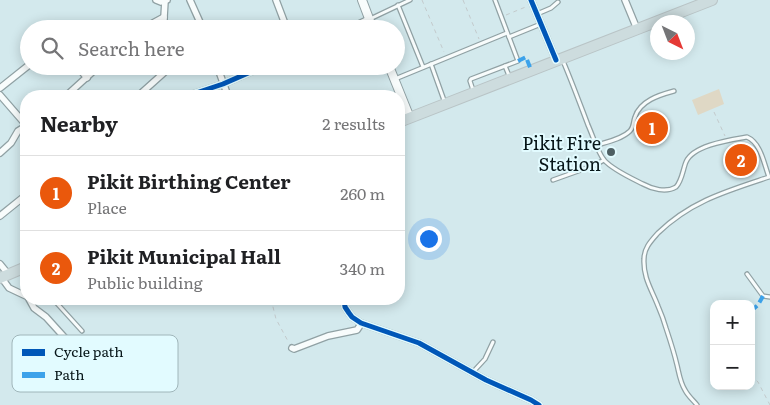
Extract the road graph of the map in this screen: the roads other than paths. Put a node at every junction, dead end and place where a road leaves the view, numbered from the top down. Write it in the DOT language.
graph roads {
  1 [pos="156,0"];
  2 [pos="190,0"];
  3 [pos="276,0"];
  4 [pos="362,0"];
  5 [pos="410,0"];
  6 [pos="495,0"];
  7 [pos="625,0"];
  8 [pos="712,0"];
  9 [pos="166,1"];
  10 [pos="532,2"];
  11 [pos="558,2"];
  12 [pos="398,5"];
  13 [pos="537,14"];
  14 [pos="164,17"];
  15 [pos="369,19"];
  16 [pos="158,20"];
  17 [pos="198,20"];
  18 [pos="284,20"];
  19 [pos="404,20"];
  20 [pos="405,22"];
  21 [pos="541,24"];
  22 [pos="637,29"];
  23 [pos="507,33"];
  24 [pos="509,37"];
  25 [pos="559,59"];
  26 [pos="431,64"];
  27 [pos="505,66"];
  28 [pos="423,67"];
  29 [pos="20,72"];
  30 [pos="84,75"];
  31 [pos="90,75"];
  32 [pos="161,75"];
  33 [pos="220,75"];
  34 [pos="244,75"];
  35 [pos="393,75"];
  36 [pos="404,75"];
  37 [pos="405,75"];
  38 [pos="87,78"];
  39 [pos="510,78"];
  40 [pos="395,79"];
  41 [pos="224,84"];
  42 [pos="0,88"];
  43 [pos="73,90"];
  44 [pos="145,90"];
  45 [pos="206,90"];
  46 [pos="226,90"];
  47 [pos="399,90"];
  48 [pos="474,92"];
  49 [pos="674,92"];
  50 [pos="0,96"];
  51 [pos="445,103"];
  52 [pos="405,105"];
  53 [pos="410,118"];
  54 [pos="20,119"];
  55 [pos="405,120"];
  56 [pos="20,130"];
  57 [pos="597,145"];
  58 [pos="0,153"];
  59 [pos="604,160"];
  60 [pos="770,177"];
  61 [pos="553,180"];
  62 [pos="20,199"];
  63 [pos="0,216"];
  64 [pos="0,264"];
  65 [pos="20,270"];
  66 [pos="747,274"];
  67 [pos="4,277"];
  68 [pos="20,293"];
  69 [pos="770,297"];
  70 [pos="32,305"];
  71 [pos="58,305"];
  72 [pos="345,305"];
  73 [pos="361,323"];
  74 [pos="82,331"];
  75 [pos="62,335"];
  76 [pos="493,342"];
  77 [pos="292,348"];
  78 [pos="473,372"];
  79 [pos="539,405"];
  80 [pos="697,405"];
  1 -- 9 [label="street"];
  2 -- 17 [label="street"];
  3 -- 18 [label="street"];
  4 -- 15 [label="street"];
  5 -- 12 [label="lane"];
  6 -- 23 [label="lane"];
  7 -- 22 [label="street"];
  8 -- 22 [label="highway"];
  9 -- 14 [label="street"];
  10 -- 13 [label="street"];
  11 -- 13 [label="lane"];
  12 -- 15 [label="lane"];
  12 -- 19 [label="lane"];
  13 -- 21 [label="street"];
  14 -- 16 [label="street"];
  20 -- 28 [label="lane"];
  21 -- 24 [label="lane"];
  21 -- 25 [label="street"];
  22 -- 25 [label="highway"];
  23 -- 24 [label="lane"];
  23 -- 26 [label="lane"];
  24 -- 27 [label="lane"];
  25 -- 39 [label="highway"];
  25 -- 57 [label="lane"];
  26 -- 28 [label="lane"];
  26 -- 51 [label="lane"];
  27 -- 39 [label="lane"];
  27 -- 48 [label="lane"];
  28 -- 37 [label="lane"];
  29 -- 42 [label="street"];
  30 -- 38 [label="street"];
  31 -- 38 [label="street"];
  32 -- 44 [label="street"];
  33 -- 41 [label="street"];
  34 -- 41 [label="street"];
  35 -- 40 [label="street"];
  36 -- 40 [label="lane"];
  38 -- 43 [label="street"];
  39 -- 48 [label="highway"];
  40 -- 47 [label="street"];
  41 -- 45 [label="street"];
  41 -- 46 [label="street"];
  48 -- 51 [label="highway"];
  49 -- 57 [label="lane"];
  50 -- 54 [label="street"];
  51 -- 53 [label="highway"];
  52 -- 53 [label="street"];
  53 -- 55 [label="highway"];
  56 -- 58 [label="street"];
  57 -- 59 [label="lane"];
  59 -- 60 [label="lane"];
  59 -- 61 [label="lane"];
  60 -- 80 [label="lane"];
  62 -- 63 [label="street"];
  64 -- 67 [label="street"];
  65 -- 67 [label="highway"];
  66 -- 69 [label="lane"];
  67 -- 68 [label="street"];
  70 -- 75 [label="street"];
  71 -- 74 [label="lane"];
  72 -- 73 [label="street"];
  73 -- 77 [label="street"];
  73 -- 78 [label="street"];
  76 -- 78 [label="lane"];
  78 -- 79 [label="street"];
}
